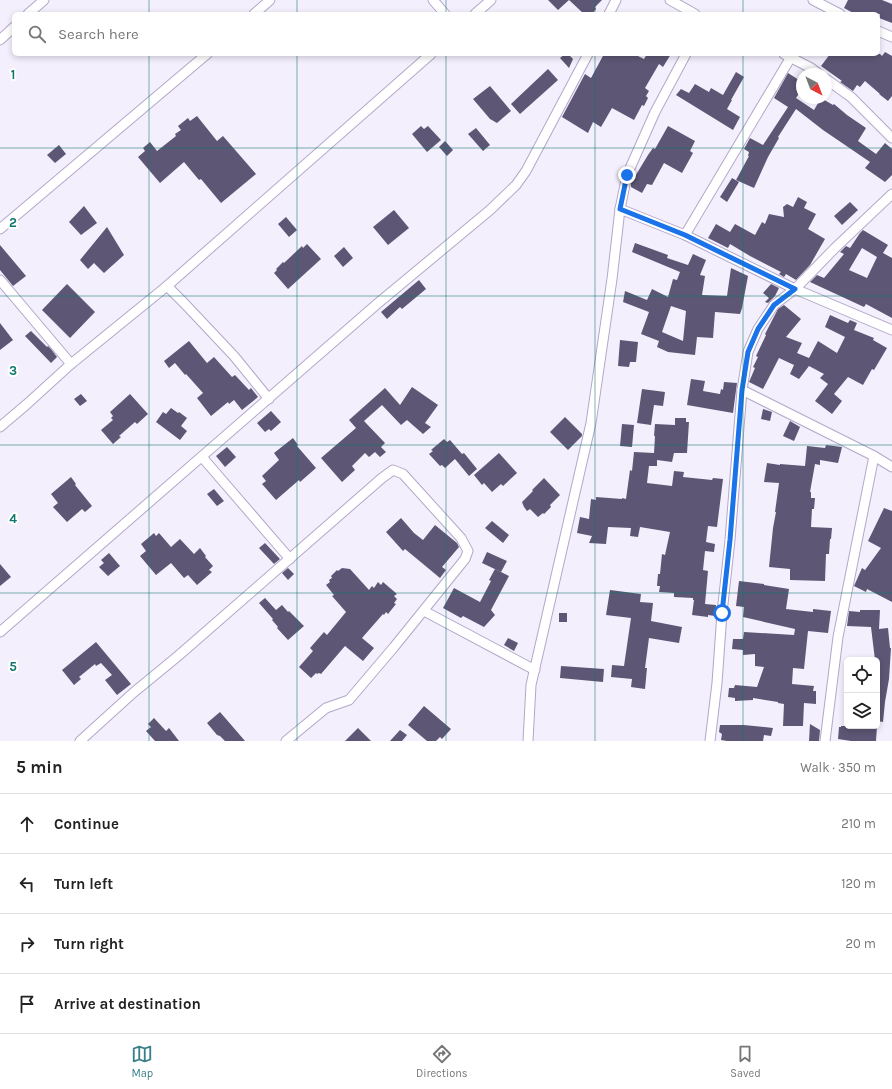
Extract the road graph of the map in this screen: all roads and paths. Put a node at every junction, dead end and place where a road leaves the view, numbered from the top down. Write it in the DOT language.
graph roads {
  1 [pos="44,0"];
  2 [pos="270,0"];
  3 [pos="433,0"];
  4 [pos="491,0"];
  5 [pos="616,0"];
  6 [pos="670,0"];
  7 [pos="813,0"];
  8 [pos="30,12"];
  9 [pos="256,12"];
  10 [pos="443,12"];
  11 [pos="478,12"];
  12 [pos="610,12"];
  13 [pos="691,12"];
  14 [pos="836,12"];
  15 [pos="12,29"];
  16 [pos="880,32"];
  17 [pos="892,37"];
  18 [pos="0,40"];
  19 [pos="204,56"];
  20 [pos="429,56"];
  21 [pos="587,56"];
  22 [pos="685,56"];
  23 [pos="787,56"];
  24 [pos="811,68"];
  25 [pos="832,83"];
  26 [pos="892,138"];
  27 [pos="892,194"];
  28 [pos="620,209"];
  29 [pos="0,229"];
  30 [pos="685,235"];
  31 [pos="0,280"];
  32 [pos="167,286"];
  33 [pos="795,289"];
  34 [pos="892,330"];
  35 [pos="71,364"];
  36 [pos="742,390"];
  37 [pos="269,399"];
  38 [pos="0,427"];
  39 [pos="874,456"];
  40 [pos="202,457"];
  41 [pos="892,467"];
  42 [pos="290,559"];
  43 [pos="424,611"];
  44 [pos="0,632"];
  45 [pos="535,670"];
  46 [pos="80,741"];
  47 [pos="286,741"];
  48 [pos="528,741"];
  49 [pos="710,741"];
  50 [pos="825,741"];
  1 -- 8 [label="street"];
  2 -- 9 [label="street"];
  3 -- 10 [label="street"];
  4 -- 11 [label="street"];
  5 -- 12 [label="street"];
  6 -- 13 [label="street"];
  7 -- 14 [label="street"];
  15 -- 18 [label="street"];
  16 -- 17 [label="street"];
  19 -- 29 [label="street"];
  20 -- 32 [label="street"];
  21 -- 37 [label="street"];
  22 -- 28 [label="street"];
  23 -- 24 [label="street"];
  23 -- 30 [label="street"];
  25 -- 26 [label="street"];
  27 -- 33 [label="street"];
  28 -- 30 [label="street"];
  28 -- 45 [label="street"];
  30 -- 33 [label="street"];
  31 -- 35 [label="street"];
  32 -- 35 [label="street"];
  32 -- 37 [label="street"];
  33 -- 34 [label="street"];
  33 -- 36 [label="street"];
  35 -- 38 [label="street"];
  36 -- 39 [label="street"];
  36 -- 49 [label="street"];
  37 -- 40 [label="street"];
  39 -- 41 [label="street"];
  39 -- 50 [label="street"];
  40 -- 42 [label="street"];
  40 -- 44 [label="street"];
  42 -- 43 [label="street"];
  42 -- 46 [label="street"];
  43 -- 45 [label="street"];
  43 -- 47 [label="street"];
  45 -- 48 [label="street"];
}
